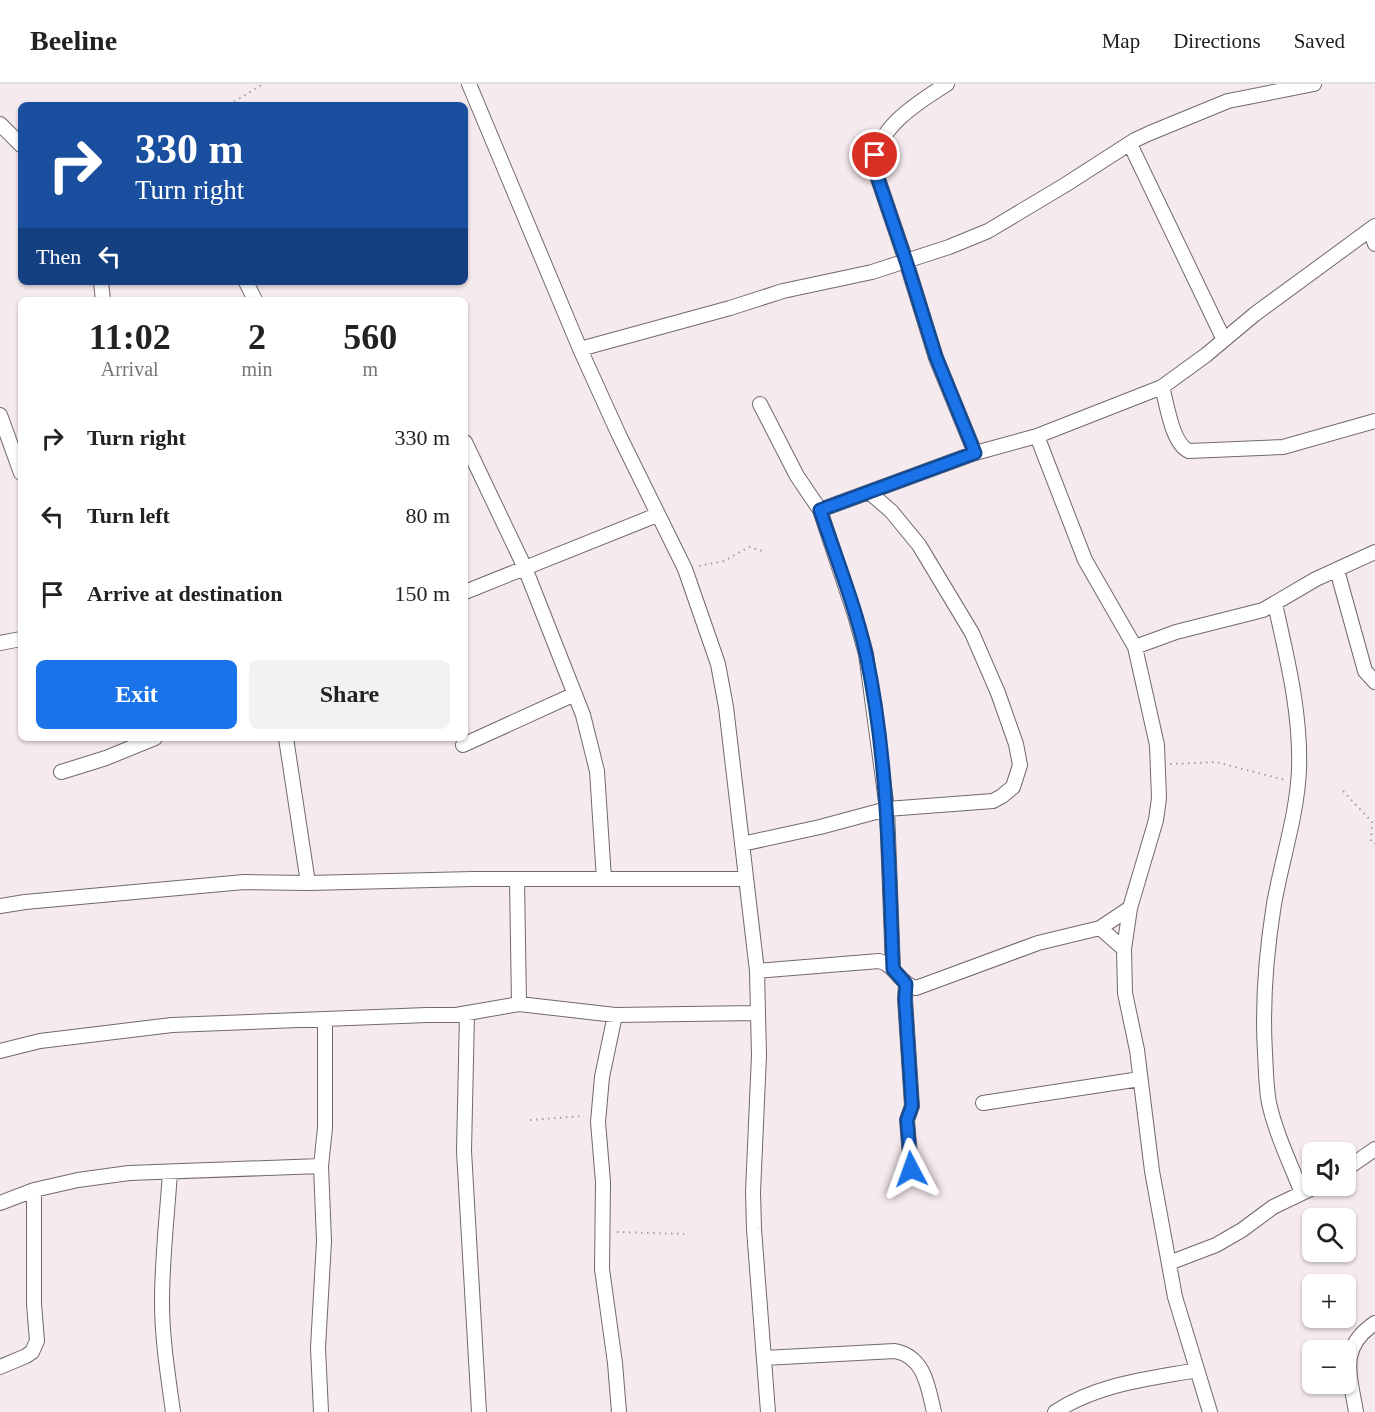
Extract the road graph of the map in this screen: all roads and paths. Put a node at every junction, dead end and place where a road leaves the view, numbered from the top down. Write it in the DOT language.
graph roads {
  1 [pos="263,84"];
  2 [pos="469,84"];
  3 [pos="947,84"];
  4 [pos="1314,84"];
  5 [pos="234,102"];
  6 [pos="0,124"];
  7 [pos="18,142"];
  8 [pos="1130,144"];
  9 [pos="1372,228"];
  10 [pos="1375,244"];
  11 [pos="906,261"];
  12 [pos="1224,340"];
  13 [pos="580,349"];
  14 [pos="1162,387"];
  15 [pos="760,405"];
  16 [pos="0,415"];
  17 [pos="1375,422"];
  18 [pos="1037,436"];
  19 [pos="468,448"];
  20 [pos="975,453"];
  21 [pos="18,465"];
  22 [pos="869,492"];
  23 [pos="820,510"];
  24 [pos="657,514"];
  25 [pos="763,551"];
  26 [pos="1375,552"];
  27 [pos="525,568"];
  28 [pos="685,569"];
  29 [pos="1337,570"];
  30 [pos="468,591"];
  31 [pos="1275,603"];
  32 [pos="18,640"];
  33 [pos="0,643"];
  34 [pos="1135,647"];
  35 [pos="1375,682"];
  36 [pos="576,694"];
  37 [pos="145,741"];
  38 [pos="286,741"];
  39 [pos="463,745"];
  40 [pos="1158,764"];
  41 [pos="61,772"];
  42 [pos="1298,783"];
  43 [pos="1343,791"];
  44 [pos="887,809"];
  45 [pos="1375,843"];
  46 [pos="742,844"];
  47 [pos="517,879"];
  48 [pos="604,879"];
  49 [pos="746,879"];
  50 [pos="308,883"];
  51 [pos="0,906"];
  52 [pos="1130,908"];
  53 [pos="1100,928"];
  54 [pos="1124,949"];
  55 [pos="893,969"];
  56 [pos="757,971"];
  57 [pos="906,984"];
  58 [pos="519,1004"];
  59 [pos="757,1013"];
  60 [pos="467,1014"];
  61 [pos="615,1015"];
  62 [pos="325,1020"];
  63 [pos="0,1051"];
  64 [pos="1140,1079"];
  65 [pos="983,1103"];
  66 [pos="598,1115"];
  67 [pos="530,1120"];
  68 [pos="1375,1149"];
  69 [pos="1356,1163"];
  70 [pos="321,1166"];
  71 [pos="911,1169"];
  72 [pos="170,1173"];
  73 [pos="34,1190"];
  74 [pos="1302,1193"];
  75 [pos="0,1203"];
  76 [pos="602,1232"];
  77 [pos="684,1234"];
  78 [pos="1169,1263"];
  79 [pos="1375,1323"];
  80 [pos="764,1358"];
  81 [pos="0,1367"];
  82 [pos="1197,1370"];
  83 [pos="173,1412"];
  84 [pos="321,1412"];
  85 [pos="479,1412"];
  86 [pos="619,1412"];
  87 [pos="768,1412"];
  88 [pos="934,1412"];
  89 [pos="1054,1412"];
  90 [pos="1210,1412"];
  91 [pos="1356,1412"];
  1 -- 5 [label="path"];
  2 -- 13 [label="street"];
  3 -- 11 [label="street"];
  4 -- 8 [label="street"];
  6 -- 7 [label="street"];
  8 -- 11 [label="street"];
  8 -- 12 [label="street"];
  9 -- 10 [label="street"];
  9 -- 12 [label="street"];
  11 -- 13 [label="street"];
  11 -- 20 [label="street"];
  12 -- 14 [label="street"];
  13 -- 24 [label="street"];
  14 -- 17 [label="street"];
  14 -- 18 [label="street"];
  15 -- 23 [label="street"];
  16 -- 21 [label="street"];
  18 -- 20 [label="street"];
  18 -- 34 [label="street"];
  19 -- 27 [label="street"];
  20 -- 22 [label="street"];
  22 -- 23 [label="street"];
  22 -- 44 [label="street"];
  23 -- 44 [label="street"];
  24 -- 27 [label="street"];
  24 -- 28 [label="street"];
  25 -- 28 [label="path"];
  26 -- 29 [label="street"];
  27 -- 30 [label="street"];
  27 -- 36 [label="street"];
  28 -- 46 [label="street"];
  29 -- 31 [label="street"];
  29 -- 35 [label="street"];
  31 -- 34 [label="street"];
  31 -- 42 [label="street"];
  32 -- 33 [label="street"];
  34 -- 40 [label="street"];
  36 -- 39 [label="street"];
  36 -- 48 [label="street"];
  37 -- 41 [label="street"];
  38 -- 50 [label="street"];
  40 -- 42 [label="path"];
  40 -- 52 [label="street"];
  42 -- 74 [label="street"];
  43 -- 45 [label="path"];
  44 -- 46 [label="street"];
  44 -- 55 [label="street"];
  46 -- 49 [label="street"];
  47 -- 48 [label="street"];
  47 -- 50 [label="street"];
  47 -- 58 [label="street"];
  48 -- 49 [label="street"];
  49 -- 56 [label="street"];
  50 -- 51 [label="street"];
  52 -- 53 [label="street"];
  52 -- 54 [label="street"];
  53 -- 54 [label="street"];
  53 -- 57 [label="street"];
  54 -- 64 [label="street"];
  55 -- 56 [label="street"];
  55 -- 57 [label="street"];
  56 -- 59 [label="street"];
  57 -- 71 [label="street"];
  58 -- 60 [label="street"];
  58 -- 61 [label="street"];
  59 -- 61 [label="street"];
  59 -- 80 [label="street"];
  60 -- 62 [label="street"];
  60 -- 85 [label="street"];
  61 -- 66 [label="street"];
  62 -- 63 [label="street"];
  62 -- 70 [label="street"];
  64 -- 65 [label="street"];
  64 -- 78 [label="street"];
  66 -- 67 [label="path"];
  66 -- 76 [label="street"];
  68 -- 69 [label="street"];
  70 -- 72 [label="street"];
  70 -- 84 [label="street"];
  72 -- 73 [label="street"];
  72 -- 83 [label="street"];
  73 -- 75 [label="street"];
  73 -- 81 [label="street"];
  74 -- 78 [label="street"];
  76 -- 77 [label="path"];
  76 -- 86 [label="street"];
  78 -- 82 [label="street"];
  79 -- 91 [label="street"];
  80 -- 87 [label="street"];
  80 -- 88 [label="street"];
  82 -- 89 [label="street"];
  82 -- 90 [label="street"];
}
